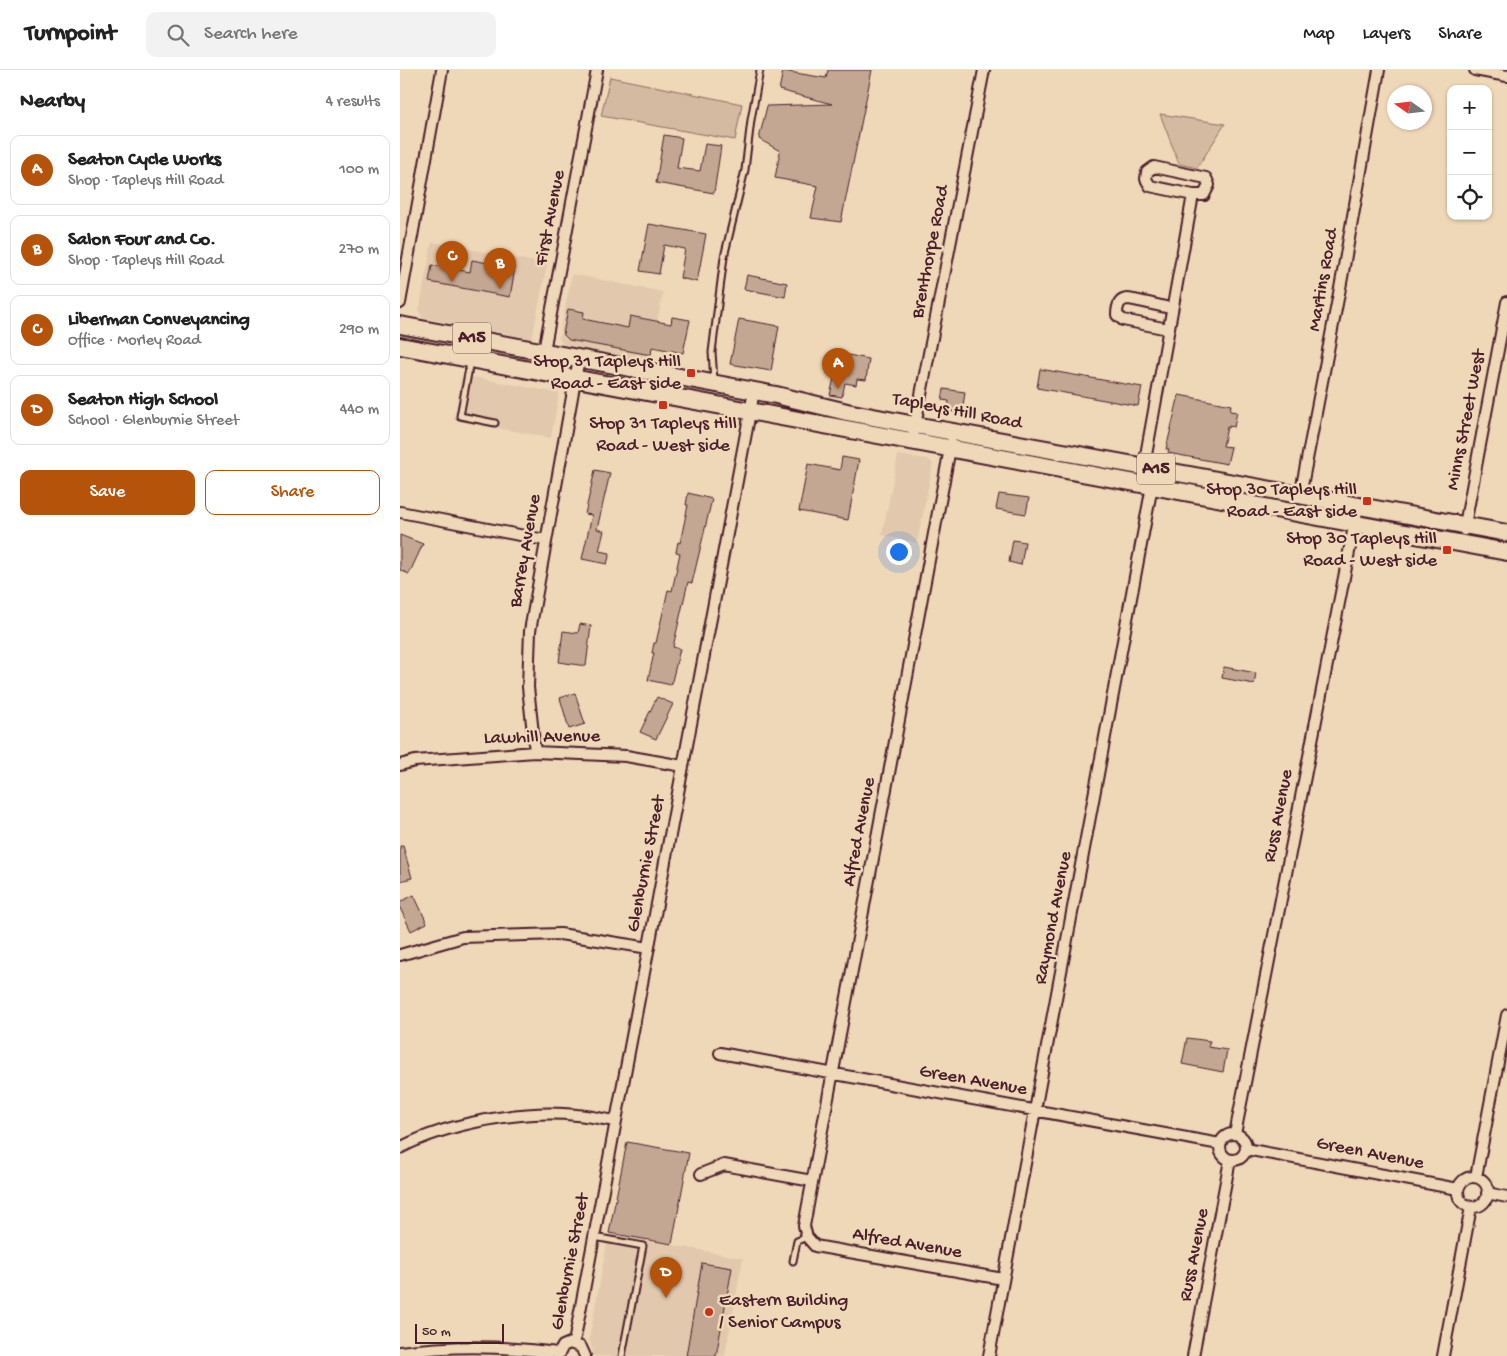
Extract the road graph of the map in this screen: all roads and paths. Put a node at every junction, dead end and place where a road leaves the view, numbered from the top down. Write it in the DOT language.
graph roads {
  1 [pos="442,70"];
  2 [pos="597,70"];
  3 [pos="760,70"];
  4 [pos="984,70"];
  5 [pos="1379,70"];
  6 [pos="1475,70"];
  7 [pos="1507,76"];
  8 [pos="1193,195"];
  9 [pos="1507,302"];
  10 [pos="400,303"];
  11 [pos="1172,308"];
  12 [pos="400,325"];
  13 [pos="1168,329"];
  14 [pos="400,346"];
  15 [pos="543,352"];
  16 [pos="579,358"];
  17 [pos="471,359"];
  18 [pos="540,372"];
  19 [pos="575,378"];
  20 [pos="714,383"];
  21 [pos="754,391"];
  22 [pos="751,411"];
  23 [pos="495,423"];
  24 [pos="914,433"];
  25 [pos="952,440"];
  26 [pos="1145,467"];
  27 [pos="1152,486"];
  28 [pos="1300,496"];
  29 [pos="1358,506"];
  30 [pos="400,512"];
  31 [pos="1354,523"];
  32 [pos="1465,526"];
  33 [pos="1507,533"];
  34 [pos="545,540"];
  35 [pos="1461,543"];
  36 [pos="1507,552"];
  37 [pos="535,752"];
  38 [pos="400,765"];
  39 [pos="683,766"];
  40 [pos="649,948"];
  41 [pos="400,955"];
  42 [pos="1507,1015"];
  43 [pos="720,1053"];
  44 [pos="832,1072"];
  45 [pos="1035,1110"];
  46 [pos="615,1121"];
  47 [pos="1235,1134"];
  48 [pos="1220,1144"];
  49 [pos="400,1148"];
  50 [pos="1246,1149"];
  51 [pos="1230,1160"];
  52 [pos="701,1174"];
  53 [pos="1476,1177"];
  54 [pos="812,1181"];
  55 [pos="1458,1189"];
  56 [pos="1487,1193"];
  57 [pos="1507,1197"];
  58 [pos="1471,1207"];
  59 [pos="594,1236"];
  60 [pos="806,1237"];
  61 [pos="793,1262"];
  62 [pos="1003,1279"];
  63 [pos="574,1343"];
  64 [pos="400,1352"];
  65 [pos="558,1354"];
  66 [pos="584,1356"];
  67 [pos="622,1356"];
  68 [pos="989,1356"];
  69 [pos="1193,1356"];
  70 [pos="1443,1356"];
  1 -- 10 [label="street"];
  2 -- 15 [label="street, First Avenue"];
  3 -- 20 [label="lane"];
  4 -- 24 [label="street, Brenthorpe Road"];
  5 -- 28 [label="street, Martins Road"];
  6 -- 7 [label="street"];
  8 -- 8 [label="street"];
  8 -- 11 [label="street"];
  9 -- 32 [label="street, Minns Street West"];
  11 -- 13 [label="street"];
  11 -- 13 [label="street"];
  12 -- 15 [label="main road, Tapleys Hill Road / A15"];
  13 -- 26 [label="street"];
  14 -- 17 [label="main road, Tapleys Hill Road / A15"];
  15 -- 16 [label="main road, Tapleys Hill Road / A15"];
  15 -- 18 [label="street, First Avenue"];
  16 -- 19 [label="street, Barrey Avenue"];
  16 -- 20 [label="main road, Tapleys Hill Road / A15"];
  17 -- 18 [label="main road, Tapleys Hill Road / A15"];
  17 -- 23 [label="lane"];
  18 -- 19 [label="main road, Tapleys Hill Road / A15"];
  19 -- 22 [label="main road, Tapleys Hill Road / A15"];
  19 -- 34 [label="street, Barrey Avenue"];
  20 -- 21 [label="main road, Tapleys Hill Road / A15"];
  21 -- 22 [label="street, Glenburnie Street"];
  21 -- 24 [label="main road, Tapleys Hill Road / A15"];
  22 -- 24 [label="main road, Tapleys Hill Road / A15"];
  22 -- 39 [label="street, Glenburnie Street"];
  24 -- 25 [label="main road, Tapleys Hill Road / A15"];
  25 -- 26 [label="main road, Tapleys Hill Road / A15"];
  25 -- 27 [label="main road, Tapleys Hill Road / A15"];
  25 -- 44 [label="street, Alfred Avenue"];
  26 -- 27 [label="street"];
  26 -- 28 [label="main road, Tapleys Hill Road / A15"];
  27 -- 31 [label="main road, Tapleys Hill Road / A15"];
  27 -- 45 [label="street, Raymond Avenue"];
  28 -- 29 [label="main road, Tapleys Hill Road / A15"];
  29 -- 31 [label="street, Russ Avenue"];
  29 -- 32 [label="main road, Tapleys Hill Road / A15"];
  30 -- 34 [label="street"];
  31 -- 35 [label="main road, Tapleys Hill Road / A15"];
  31 -- 47 [label="street, Russ Avenue"];
  32 -- 33 [label="main road, Tapleys Hill Road / A15"];
  32 -- 35 [label="street, Minns Street West"];
  34 -- 37 [label="street, Barrey Avenue"];
  35 -- 36 [label="main road, Tapleys Hill Road / A15"];
  37 -- 38 [label="street, Lawhill Avenue"];
  37 -- 39 [label="street, Lawhill Avenue"];
  39 -- 40 [label="street, Glenburnie Street"];
  40 -- 41 [label="street"];
  40 -- 46 [label="street, Glenburnie Street"];
  42 -- 53 [label="street"];
  43 -- 44 [label="street, Green Avenue"];
  44 -- 45 [label="street, Green Avenue"];
  44 -- 54 [label="street, Alfred Avenue"];
  45 -- 48 [label="street, Green Avenue"];
  45 -- 62 [label="street, Raymond Avenue"];
  46 -- 49 [label="street"];
  46 -- 59 [label="street, Glenburnie Street"];
  47 -- 48 [label="street"];
  47 -- 50 [label="street"];
  48 -- 51 [label="street"];
  50 -- 51 [label="street"];
  50 -- 55 [label="street, Green Avenue"];
  51 -- 69 [label="street, Russ Avenue"];
  52 -- 54 [label="street"];
  53 -- 55 [label="street"];
  53 -- 56 [label="street"];
  54 -- 60 [label="street, Alfred Avenue"];
  55 -- 58 [label="street"];
  56 -- 57 [label="street"];
  56 -- 58 [label="street"];
  58 -- 70 [label="street"];
  59 -- 63 [label="street, Glenburnie Street"];
  59 -- 67 [label="lane"];
  60 -- 61 [label="lane"];
  60 -- 62 [label="street, Alfred Avenue"];
  62 -- 68 [label="street, Raymond Avenue"];
  63 -- 65 [label="street"];
  63 -- 66 [label="street"];
  64 -- 65 [label="street"];
}
